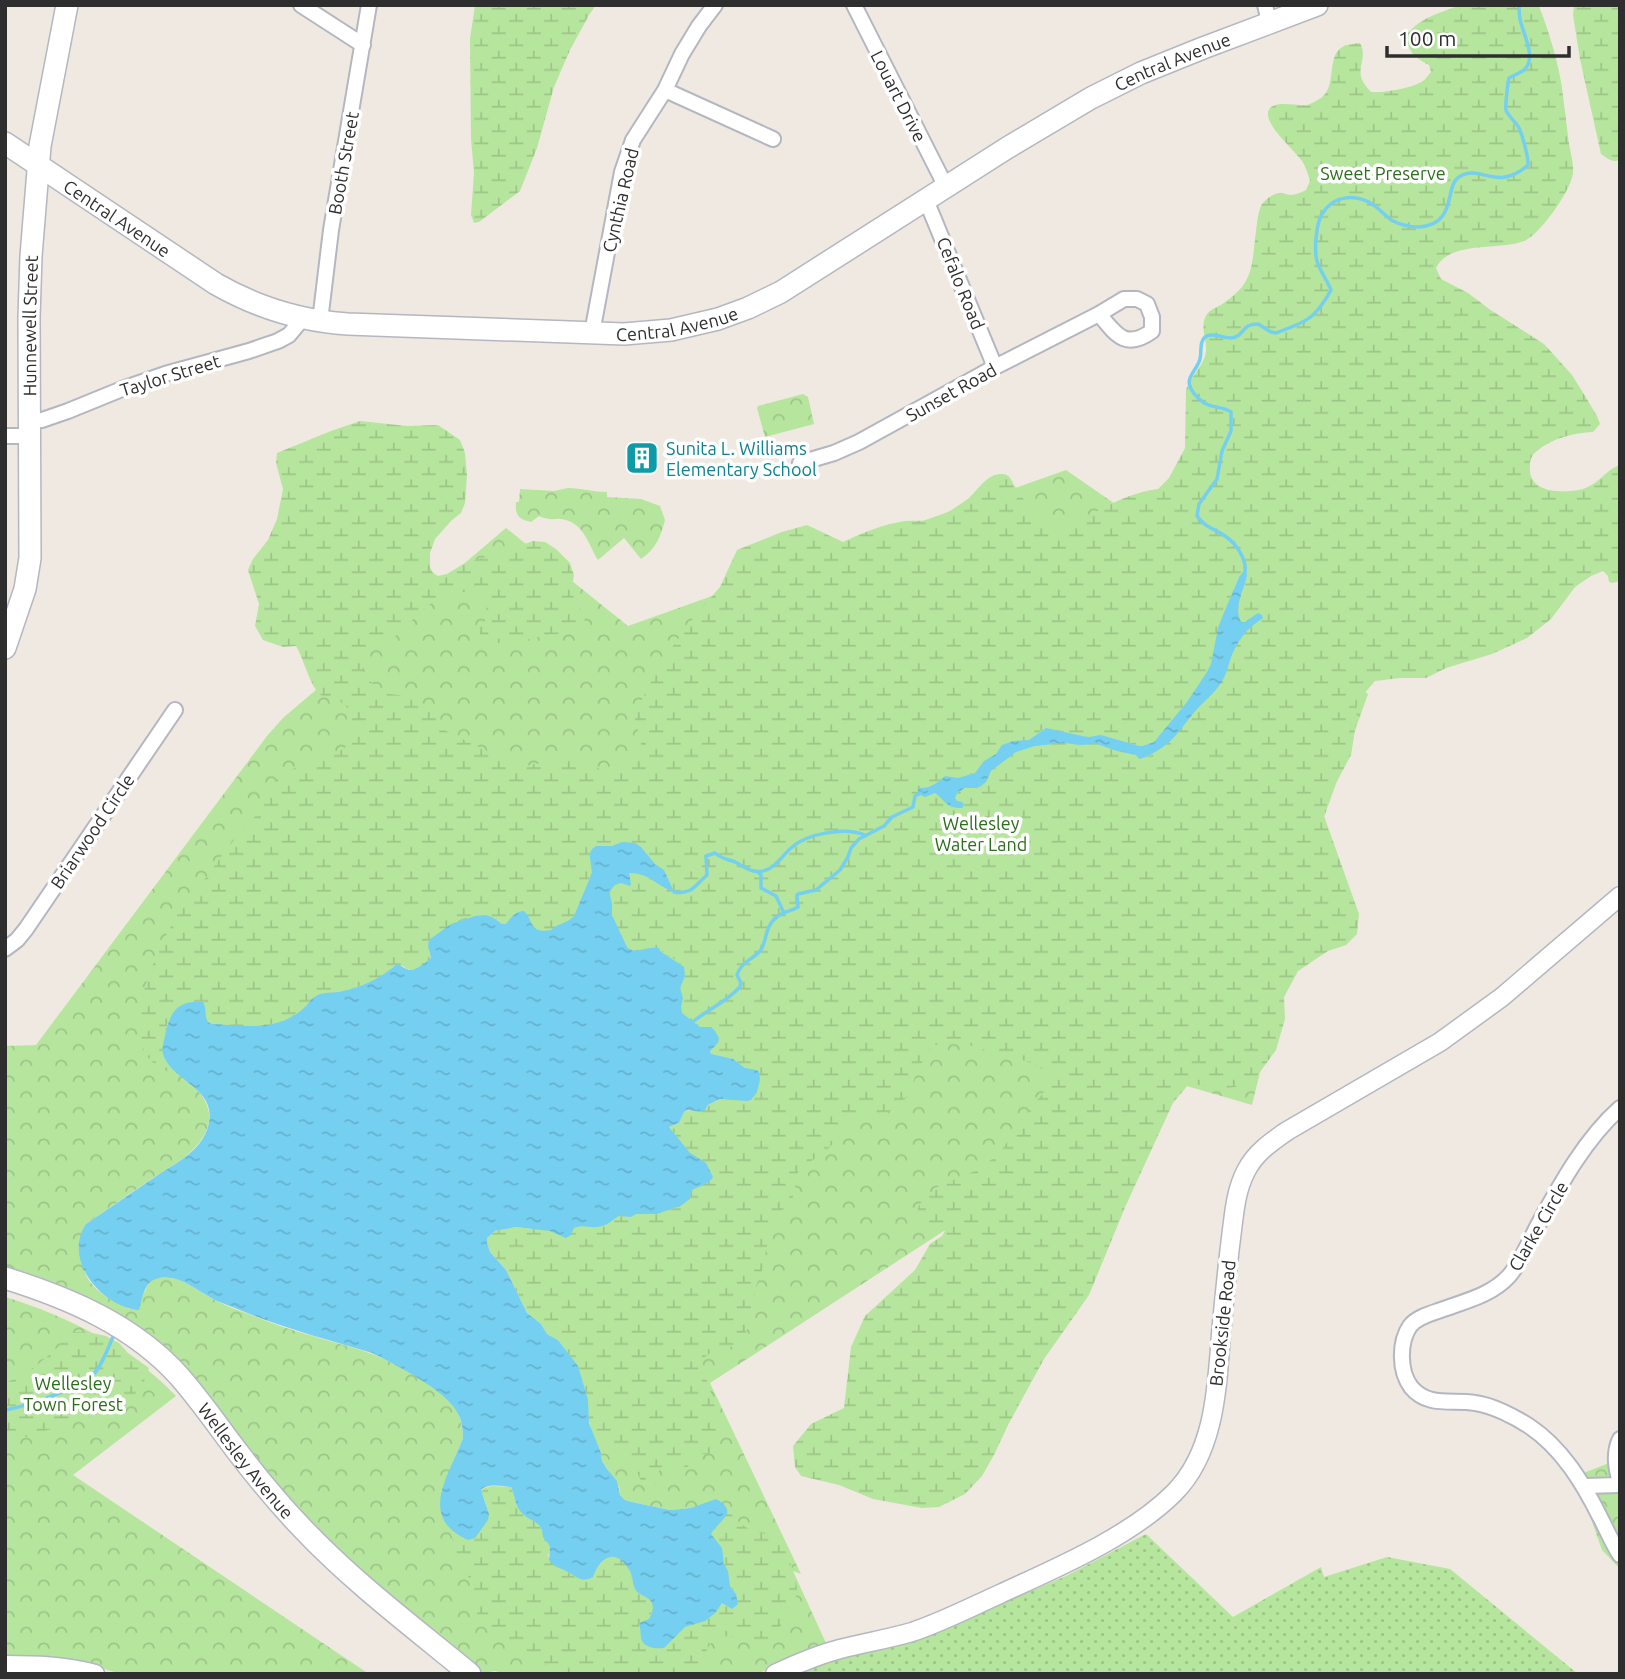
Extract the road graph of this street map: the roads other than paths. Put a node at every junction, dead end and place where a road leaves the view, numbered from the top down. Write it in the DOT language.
graph roads {
  1 [pos="68,5"];
  2 [pos="301,5"];
  3 [pos="369,5"];
  4 [pos="715,5"];
  5 [pos="853,5"];
  6 [pos="1317,5"];
  7 [pos="1267,14"];
  8 [pos="363,45"];
  9 [pos="665,90"];
  10 [pos="773,139"];
  11 [pos="5,144"];
  12 [pos="39,166"];
  13 [pos="946,187"];
  14 [pos="926,200"];
  15 [pos="1099,314"];
  16 [pos="312,320"];
  17 [pos="592,333"];
  18 [pos="995,367"];
  19 [pos="30,429"];
  20 [pos="5,436"];
  21 [pos="800,463"];
  22 [pos="5,648"];
  23 [pos="175,710"];
  24 [pos="1620,897"];
  25 [pos="5,949"];
  26 [pos="1620,1108"];
  27 [pos="5,1278"];
  28 [pos="1620,1439"];
  29 [pos="1620,1484"];
  30 [pos="1584,1486"];
  31 [pos="1620,1555"];
  32 [pos="5,1665"];
  33 [pos="95,1674"];
  34 [pos="470,1674"];
  35 [pos="775,1674"];
  1 -- 12 [label="main road, Hunnewell Street"];
  2 -- 8 [label="street"];
  3 -- 8 [label="street, Booth Street"];
  4 -- 9 [label="street, Cynthia Road"];
  5 -- 13 [label="street, Louart Drive"];
  6 -- 7 [label="main road, Central Avenue"];
  7 -- 13 [label="main road, Central Avenue"];
  8 -- 16 [label="street, Booth Street"];
  9 -- 10 [label="street"];
  9 -- 17 [label="street, Cynthia Road"];
  11 -- 12 [label="main road, Central Avenue"];
  12 -- 16 [label="main road, Central Avenue"];
  12 -- 19 [label="main road, Hunnewell Street"];
  13 -- 14 [label="main road, Central Avenue"];
  14 -- 17 [label="main road, Central Avenue"];
  14 -- 18 [label="street, Cefalo Road"];
  15 -- 18 [label="street, Sunset Road"];
  16 -- 17 [label="main road, Central Avenue"];
  16 -- 19 [label="street, Taylor Street"];
  18 -- 21 [label="street, Sunset Road"];
  19 -- 20 [label="street, Taylor Street"];
  19 -- 22 [label="main road, Hunnewell Street"];
  23 -- 25 [label="street, Briarwood Circle"];
  24 -- 35 [label="street, Brookside Road"];
  26 -- 30 [label="street, Clarke Circle"];
  27 -- 34 [label="main road, Wellesley Avenue"];
  28 -- 29 [label="street"];
  29 -- 30 [label="street"];
  30 -- 31 [label="street, Clarke Circle"];
  32 -- 33 [label="street"];
}
